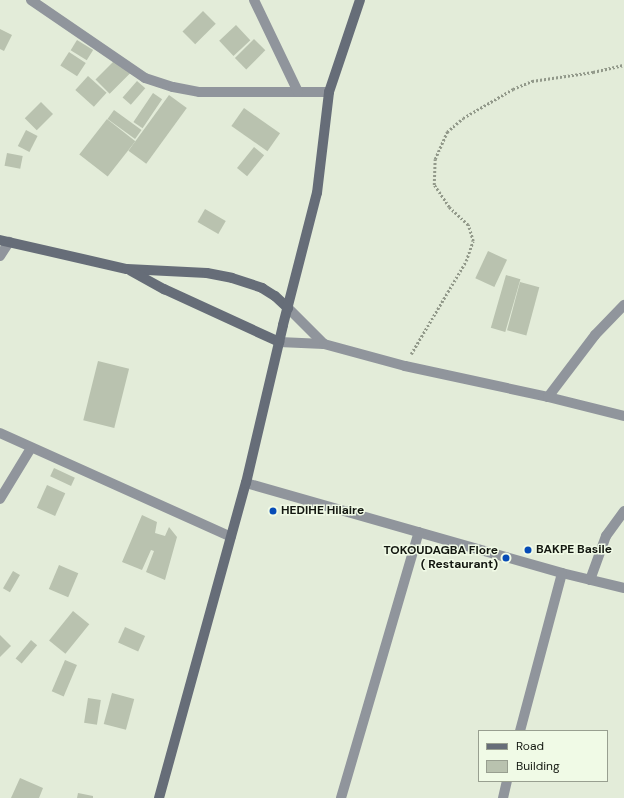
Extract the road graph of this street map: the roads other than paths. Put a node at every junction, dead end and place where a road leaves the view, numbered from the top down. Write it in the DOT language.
graph roads {
  1 [pos="31,0"];
  2 [pos="254,0"];
  3 [pos="360,0"];
  4 [pos="298,92"];
  5 [pos="329,92"];
  6 [pos="4,241"];
  7 [pos="0,256"];
  8 [pos="127,269"];
  9 [pos="624,305"];
  10 [pos="288,308"];
  11 [pos="279,342"];
  12 [pos="324,344"];
  13 [pos="548,397"];
  14 [pos="624,416"];
  15 [pos="0,433"];
  16 [pos="31,448"];
  17 [pos="246,482"];
  18 [pos="0,499"];
  19 [pos="624,511"];
  20 [pos="419,532"];
  21 [pos="231,537"];
  22 [pos="562,573"];
  23 [pos="590,580"];
  24 [pos="624,588"];
  25 [pos="520,730"];
  26 [pos="507,782"];
  27 [pos="159,798"];
  28 [pos="341,798"];
  29 [pos="503,798"];
  1 -- 4 [label="street"];
  2 -- 4 [label="street"];
  3 -- 5 [label="street"];
  4 -- 5 [label="street"];
  5 -- 10 [label="street"];
  6 -- 7 [label="street"];
  6 -- 8 [label="street"];
  8 -- 10 [label="street"];
  8 -- 11 [label="street"];
  9 -- 13 [label="street"];
  10 -- 11 [label="street"];
  10 -- 12 [label="street"];
  11 -- 12 [label="street"];
  11 -- 17 [label="street"];
  12 -- 13 [label="street"];
  13 -- 14 [label="street"];
  15 -- 16 [label="street"];
  16 -- 18 [label="street"];
  16 -- 21 [label="street"];
  17 -- 20 [label="street"];
  17 -- 21 [label="street"];
  19 -- 23 [label="street"];
  20 -- 22 [label="street"];
  20 -- 28 [label="street"];
  21 -- 27 [label="street"];
  22 -- 23 [label="street"];
  22 -- 25 [label="street"];
  23 -- 24 [label="street"];
  26 -- 29 [label="street"];
}
